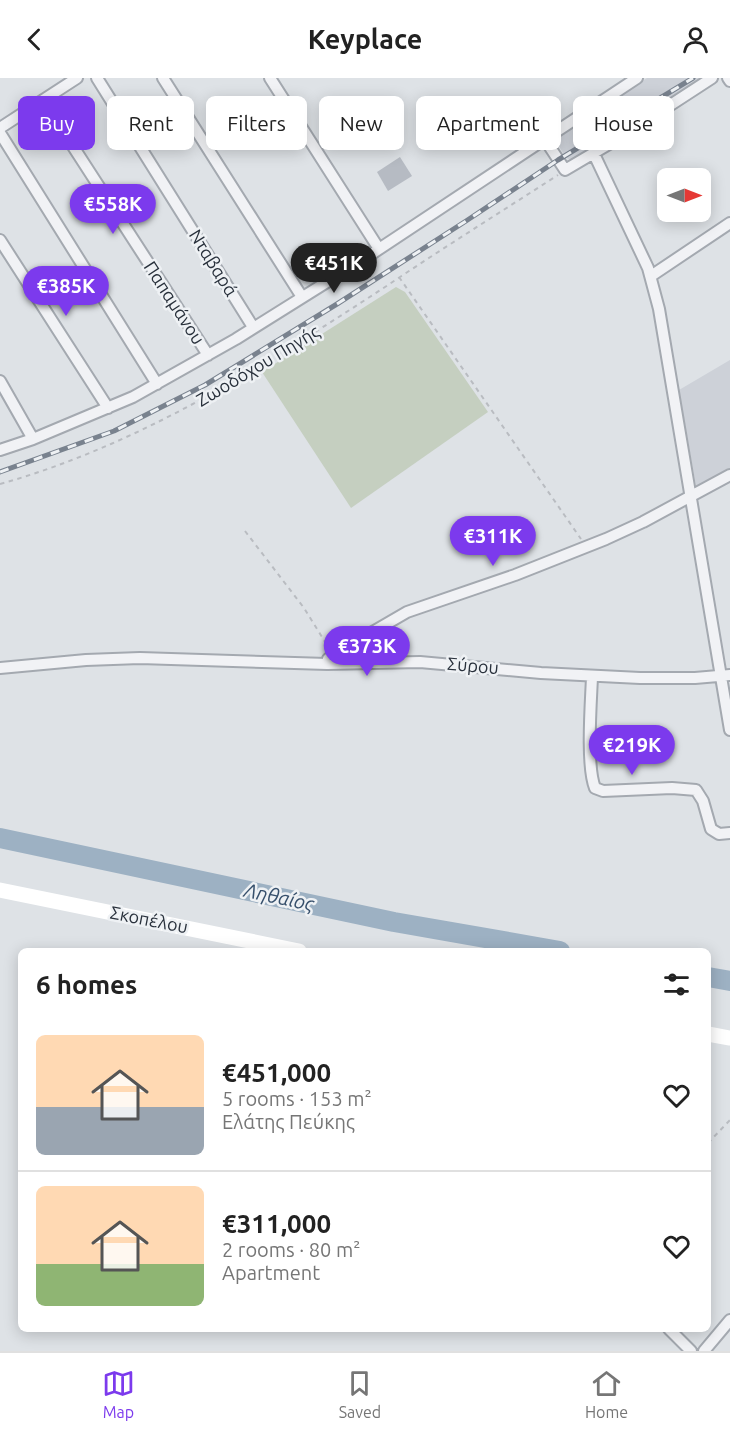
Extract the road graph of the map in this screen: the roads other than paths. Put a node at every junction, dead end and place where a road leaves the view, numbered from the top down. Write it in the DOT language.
graph roads {
  1 [pos="77,78"];
  2 [pos="97,78"];
  3 [pos="163,78"];
  4 [pos="270,78"];
  5 [pos="637,78"];
  6 [pos="712,78"];
  7 [pos="49,96"];
  8 [pos="18,116"];
  9 [pos="561,127"];
  10 [pos="0,128"];
  11 [pos="0,133"];
  12 [pos="75,150"];
  13 [pos="526,150"];
  14 [pos="552,150"];
  15 [pos="594,154"];
  16 [pos="730,223"];
  17 [pos="0,240"];
  18 [pos="379,249"];
  19 [pos="651,276"];
  20 [pos="302,297"];
  21 [pos="253,327"];
  22 [pos="208,355"];
  23 [pos="0,381"];
  24 [pos="157,384"];
  25 [pos="108,408"];
  26 [pos="33,439"];
  27 [pos="0,450"];
  28 [pos="730,475"];
  29 [pos="691,496"];
  30 [pos="330,660"];
  31 [pos="0,668"];
  32 [pos="725,676"];
  33 [pos="592,677"];
  34 [pos="730,730"];
  35 [pos="730,833"];
  36 [pos="0,890"];
  37 [pos="284,948"];
  38 [pos="711,1035"];
  39 [pos="730,1038"];
  40 [pos="730,1320"];
  41 [pos="672,1332"];
  42 [pos="690,1351"];
  43 [pos="704,1351"];
  1 -- 7 [label="street"];
  2 -- 21 [label="street, Νταβαρά"];
  3 -- 20 [label="street"];
  4 -- 18 [label="street"];
  5 -- 9 [label="street"];
  6 -- 15 [label="street"];
  8 -- 10 [label="street"];
  11 -- 24 [label="street"];
  12 -- 22 [label="street, Παπαμάνου"];
  13 -- 18 [label="street"];
  14 -- 15 [label="street"];
  15 -- 19 [label="street"];
  16 -- 19 [label="street"];
  17 -- 25 [label="street"];
  18 -- 20 [label="street"];
  19 -- 29 [label="street"];
  20 -- 21 [label="street"];
  21 -- 22 [label="street"];
  22 -- 24 [label="street"];
  23 -- 26 [label="street"];
  24 -- 25 [label="street"];
  25 -- 26 [label="street"];
  26 -- 27 [label="street"];
  28 -- 29 [label="street"];
  29 -- 30 [label="street"];
  29 -- 32 [label="street"];
  30 -- 31 [label="street, Σύρου"];
  30 -- 33 [label="street, Σύρου"];
  32 -- 33 [label="street, Σύρου"];
  32 -- 34 [label="street"];
  33 -- 35 [label="street"];
  36 -- 37 [label="main road, Σκοπέλου"];
  38 -- 39 [label="main road"];
  40 -- 43 [label="street"];
  41 -- 42 [label="street"];
}
